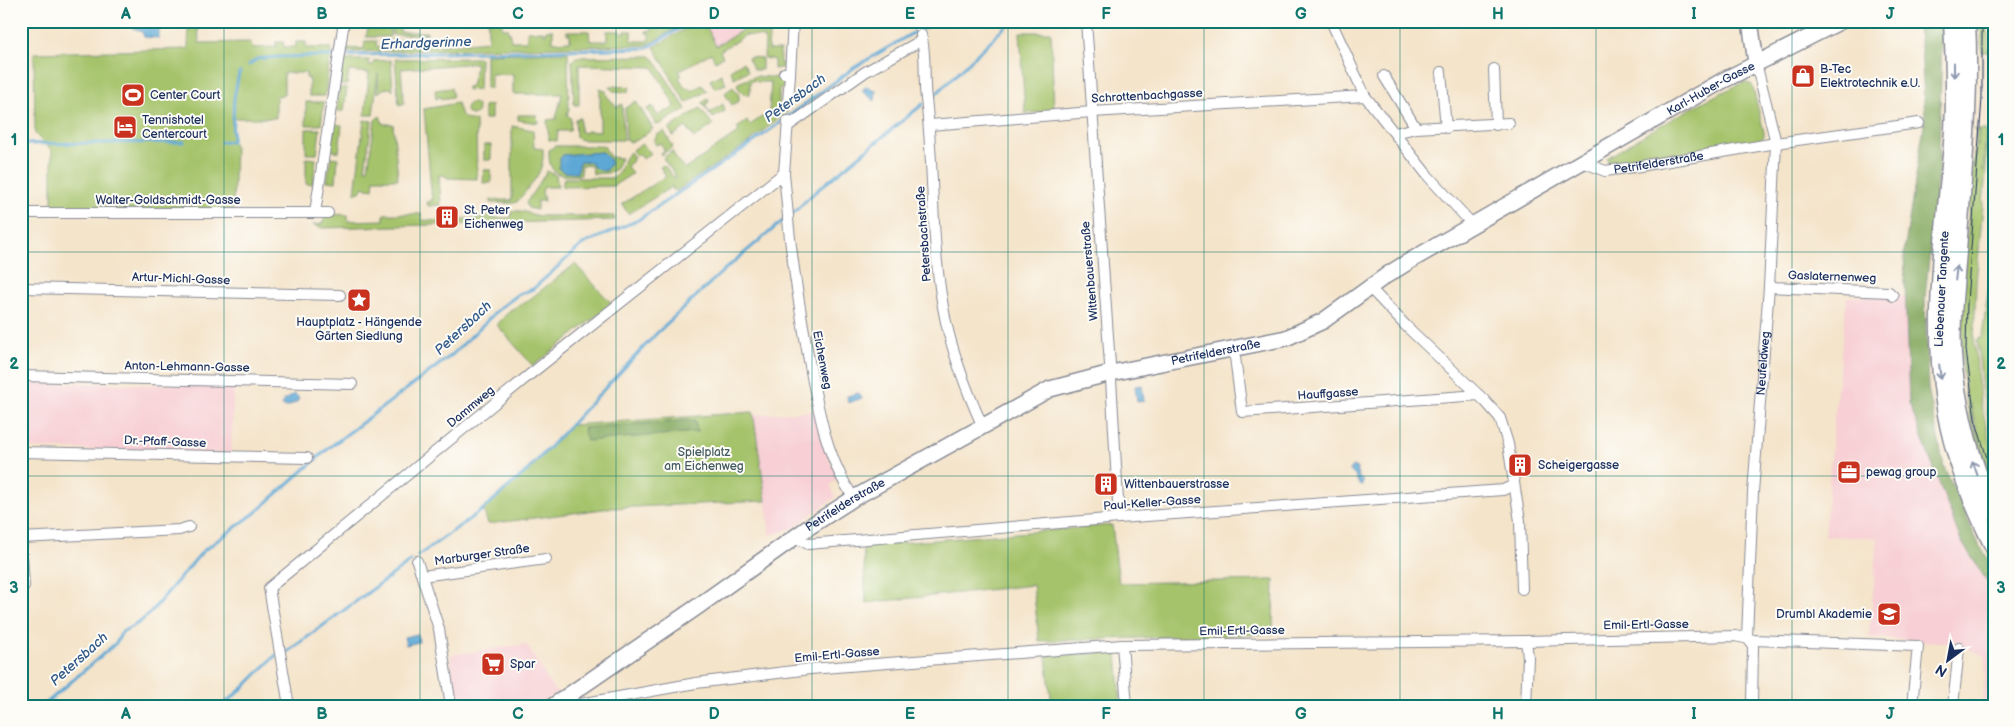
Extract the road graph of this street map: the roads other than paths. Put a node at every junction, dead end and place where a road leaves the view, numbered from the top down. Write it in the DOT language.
graph roads {
  1 [pos="344,21"];
  2 [pos="793,21"];
  3 [pos="1086,21"];
  4 [pos="1331,21"];
  5 [pos="1750,21"];
  6 [pos="1841,21"];
  7 [pos="1952,21"];
  8 [pos="1967,21"];
  9 [pos="919,30"];
  10 [pos="1756,63"];
  11 [pos="1494,69"];
  12 [pos="1442,72"];
  13 [pos="1384,76"];
  14 [pos="1365,96"];
  15 [pos="788,103"];
  16 [pos="1092,112"];
  17 [pos="1509,123"];
  18 [pos="1920,123"];
  19 [pos="930,125"];
  20 [pos="1496,125"];
  21 [pos="1416,128"];
  22 [pos="1446,128"];
  23 [pos="1395,132"];
  24 [pos="1776,143"];
  25 [pos="1583,162"];
  26 [pos="784,173"];
  27 [pos="21,213"];
  28 [pos="315,213"];
  29 [pos="328,213"];
  30 [pos="1473,225"];
  31 [pos="1769,287"];
  32 [pos="21,288"];
  33 [pos="1369,288"];
  34 [pos="340,295"];
  35 [pos="1893,296"];
  36 [pos="1234,348"];
  37 [pos="1111,373"];
  38 [pos="21,376"];
  39 [pos="352,384"];
  40 [pos="1479,395"];
  41 [pos="982,425"];
  42 [pos="21,452"];
  43 [pos="307,458"];
  44 [pos="1514,485"];
  45 [pos="854,498"];
  46 [pos="1994,513"];
  47 [pos="1119,518"];
  48 [pos="190,527"];
  49 [pos="794,537"];
  50 [pos="21,538"];
  51 [pos="34,544"];
  52 [pos="22,545"];
  53 [pos="1994,548"];
  54 [pos="546,559"];
  55 [pos="417,561"];
  56 [pos="422,576"];
  57 [pos="24,586"];
  58 [pos="1522,589"];
  59 [pos="1747,637"];
  60 [pos="1526,641"];
  61 [pos="1122,645"];
  62 [pos="1959,648"];
  63 [pos="563,704"];
  64 [pos="289,706"];
  65 [pos="451,706"];
  66 [pos="1126,706"];
  67 [pos="1526,706"];
  68 [pos="1752,706"];
  69 [pos="1912,706"];
  70 [pos="1953,706"];
  1 -- 28 [label="street"];
  2 -- 15 [label="street"];
  3 -- 16 [label="street, Wittenbauerstraße"];
  4 -- 14 [label="street"];
  5 -- 10 [label="main road, Neufeldweg"];
  6 -- 10 [label="main road, Karl-Huber-Gasse"];
  7 -- 53 [label="main road, Liebenauer Tangente, one-way"];
  46 -- 8 [label="main road, Liebenauer Tangente, one-way"];
  9 -- 19 [label="street, Petersbachstraße"];
  9 -- 26 [label="street, Eichenweg"];
  10 -- 24 [label="street, Neufeldweg"];
  10 -- 25 [label="main road, Karl-Huber-Gasse"];
  11 -- 20 [label="street"];
  12 -- 22 [label="street"];
  13 -- 21 [label="street"];
  14 -- 16 [label="street, Schrottenbachgasse"];
  14 -- 23 [label="street"];
  16 -- 19 [label="street, Schrottenbachgasse"];
  16 -- 37 [label="street, Wittenbauerstraße"];
  17 -- 20 [label="street"];
  18 -- 24 [label="street, Petrifelderstraße"];
  19 -- 41 [label="street, Petersbachstraße"];
  20 -- 22 [label="street"];
  21 -- 22 [label="street"];
  21 -- 23 [label="street"];
  23 -- 30 [label="street"];
  24 -- 25 [label="street, Petrifelderstraße"];
  24 -- 31 [label="street, Neufeldweg"];
  25 -- 30 [label="main road, Petrifelderstraße"];
  26 -- 45 [label="street, Eichenweg"];
  26 -- 64 [label="street, Dammweg"];
  27 -- 28 [label="street, Walter-Goldschmidt-Gasse"];
  28 -- 29 [label="street, Walter-Goldschmidt-Gasse"];
  30 -- 33 [label="main road, Petrifelderstraße"];
  31 -- 35 [label="street, Gaslaternenweg"];
  31 -- 59 [label="street, Neufeldweg"];
  32 -- 34 [label="street, Artur-Michl-Gasse"];
  33 -- 36 [label="main road, Petrifelderstraße"];
  33 -- 40 [label="street"];
  36 -- 37 [label="main road, Petrifelderstraße"];
  36 -- 40 [label="street, Hauffgasse"];
  37 -- 41 [label="main road, Petrifelderstraße"];
  37 -- 47 [label="street, Wittenbauerstraße"];
  38 -- 39 [label="street, Anton-Lehmann-Gasse"];
  40 -- 44 [label="street"];
  41 -- 45 [label="main road, Petrifelderstraße"];
  42 -- 43 [label="street, Dr.-Pfaff-Gasse"];
  44 -- 47 [label="street, Paul-Keller-Gasse"];
  44 -- 58 [label="street"];
  45 -- 49 [label="main road, Petrifelderstraße"];
  47 -- 49 [label="street, Paul-Keller-Gasse"];
  48 -- 50 [label="street"];
  49 -- 63 [label="main road, Petrifelderstraße"];
  50 -- 52 [label="street"];
  51 -- 52 [label="street"];
  52 -- 57 [label="street"];
  54 -- 56 [label="street, Marburger Straße"];
  55 -- 56 [label="street, Marburger Straße"];
  56 -- 65 [label="street, Marburger Straße"];
  59 -- 60 [label="street, Emil-Ertl-Gasse"];
  59 -- 68 [label="street, Neufeldweg"];
  59 -- 69 [label="street, Emil-Ertl-Gasse"];
  60 -- 61 [label="street, Emil-Ertl-Gasse"];
  60 -- 67 [label="street"];
  61 -- 63 [label="street, Emil-Ertl-Gasse"];
  61 -- 66 [label="street"];
  62 -- 70 [label="street"];
}
